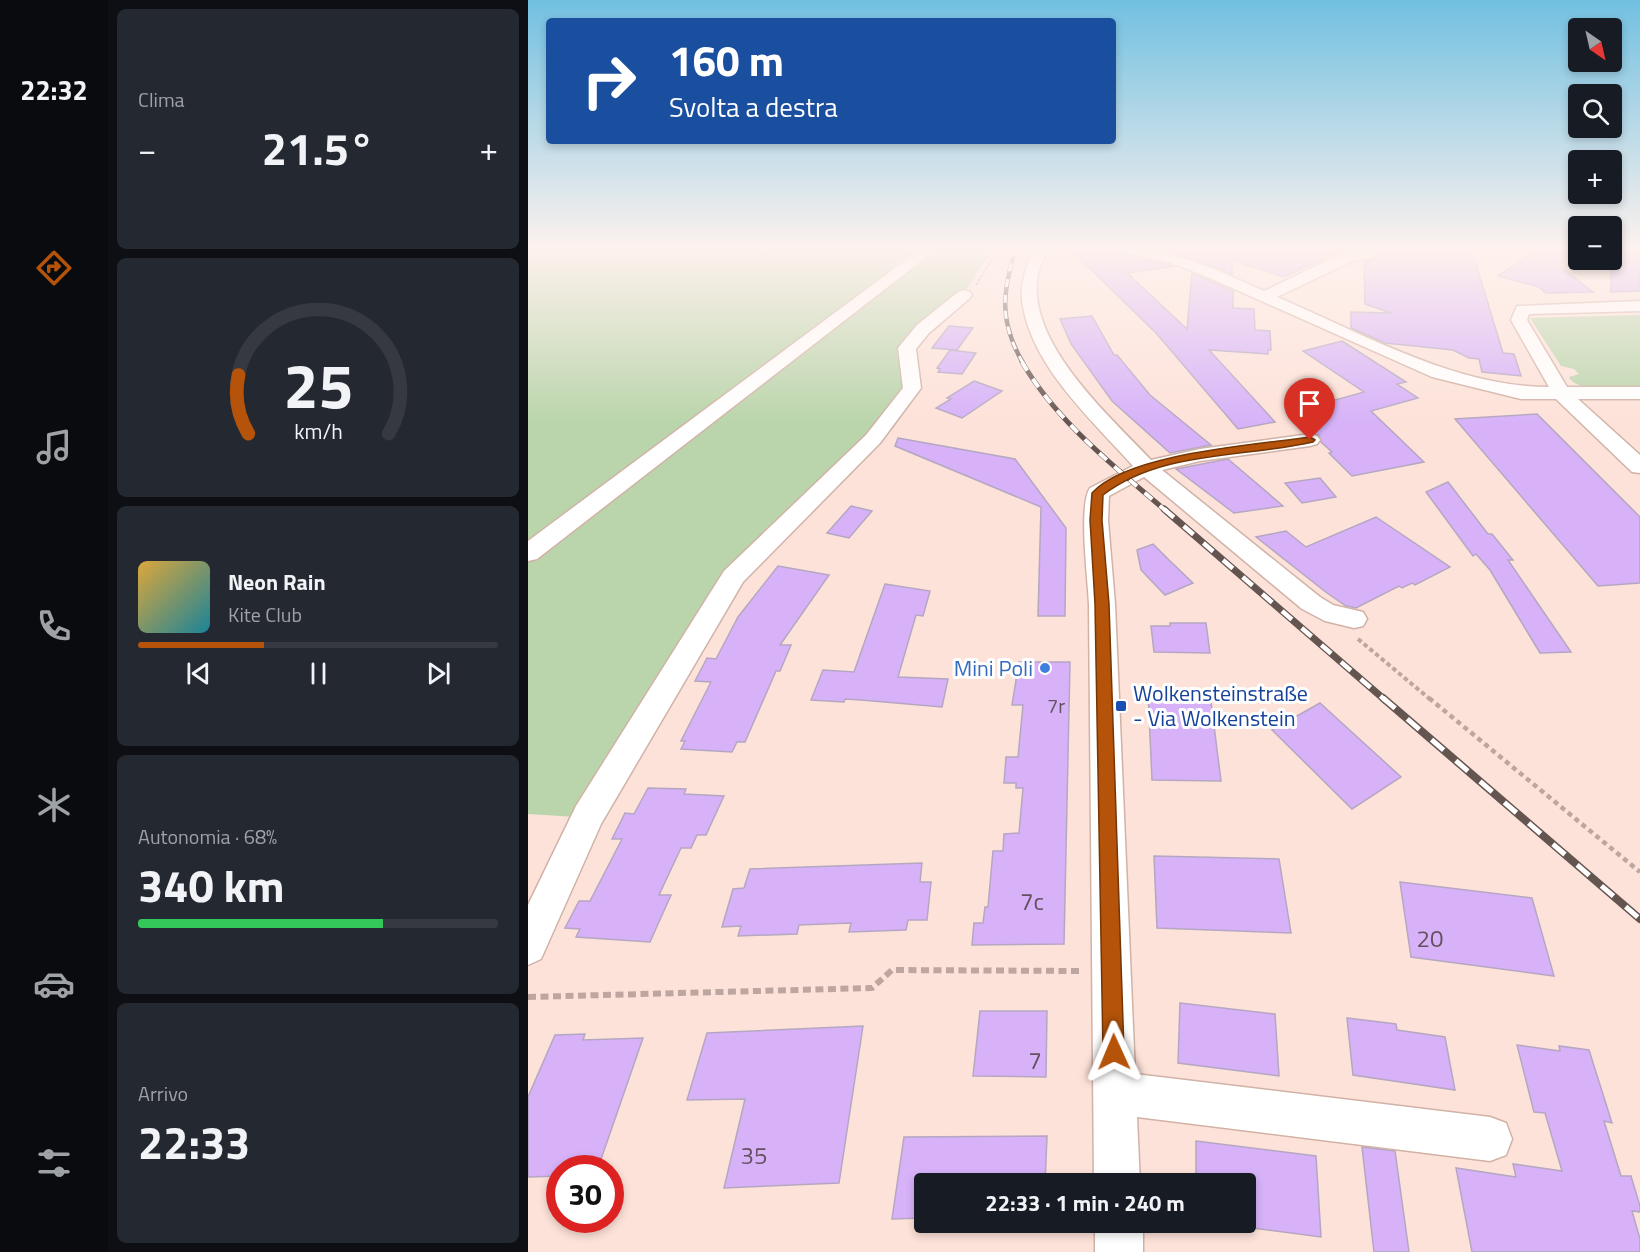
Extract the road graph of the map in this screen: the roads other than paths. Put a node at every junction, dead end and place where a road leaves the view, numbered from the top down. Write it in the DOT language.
graph roads {
  1 [pos="854,306"];
  2 [pos="951,306"];
  3 [pos="1032,306"];
  4 [pos="1286,306"];
  5 [pos="1623,306"];
  6 [pos="1640,393"];
  7 [pos="1562,394"];
  8 [pos="1310,440"];
  9 [pos="1640,467"];
  10 [pos="1146,468"];
  11 [pos="528,553"];
  12 [pos="1354,619"];
  13 [pos="528,945"];
  14 [pos="1115,1093"];
  15 [pos="1490,1139"];
  16 [pos="1118,1173"];
  17 [pos="1119,1233"];
  18 [pos="1119,1252"];
  1 -- 11 [label="street"];
  2 -- 13 [label="street"];
  3 -- 10 [label="street"];
  4 -- 7 [label="street"];
  5 -- 7 [label="street"];
  6 -- 7 [label="street"];
  7 -- 9 [label="street"];
  8 -- 10 [label="street"];
  10 -- 12 [label="street"];
  10 -- 14 [label="street"];
  14 -- 15 [label="street"];
  14 -- 16 [label="street"];
  17 -- 18 [label="street"];
}
